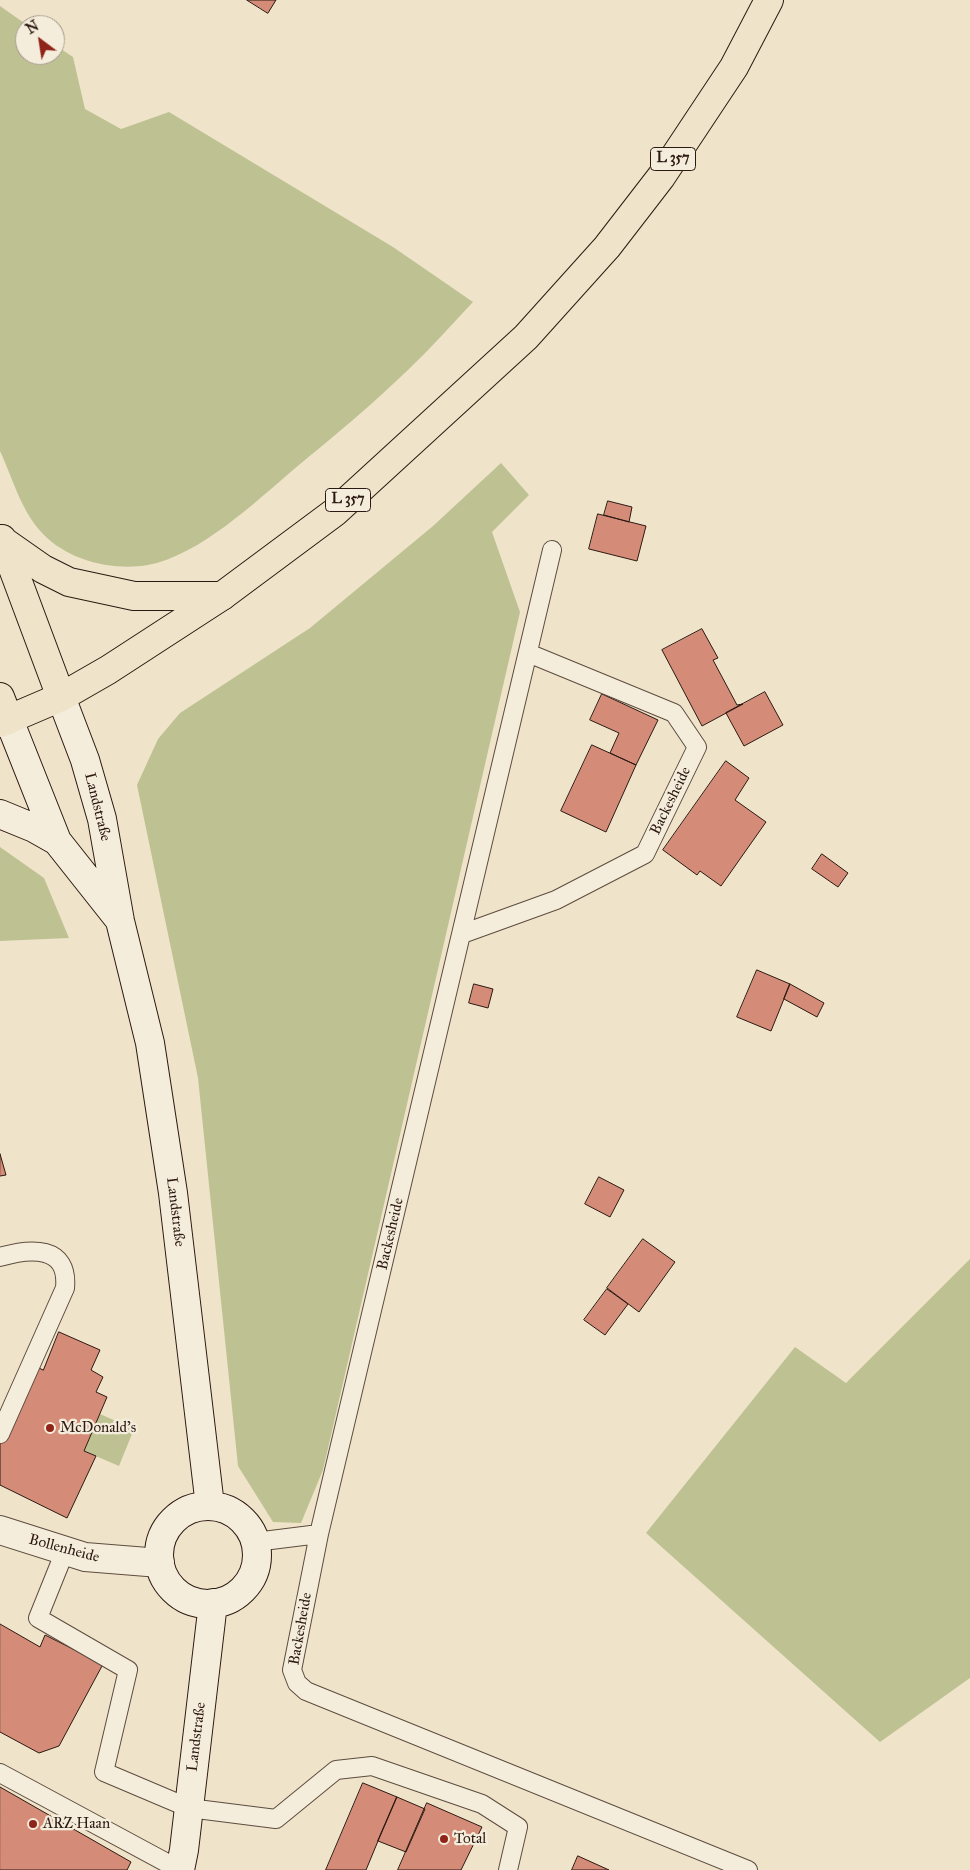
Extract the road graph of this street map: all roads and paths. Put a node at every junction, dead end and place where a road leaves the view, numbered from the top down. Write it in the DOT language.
graph roads {
  1 [pos="769,0"];
  2 [pos="1,537"];
  3 [pos="552,550"];
  4 [pos="222,596"];
  5 [pos="528,653"];
  6 [pos="61,697"];
  7 [pos="3,714"];
  8 [pos="0,814"];
  9 [pos="57,840"];
  10 [pos="120,921"];
  11 [pos="462,934"];
  12 [pos="0,1257"];
  13 [pos="0,1434"];
  14 [pos="210,1506"];
  15 [pos="0,1530"];
  16 [pos="319,1534"];
  17 [pos="256,1542"];
  18 [pos="65,1551"];
  19 [pos="160,1563"];
  20 [pos="213,1603"];
  21 [pos="0,1773"];
  22 [pos="189,1808"];
  23 [pos="180,1870"];
  24 [pos="508,1870"];
  25 [pos="748,1870"];
  1 -- 4 [label="main road, L 357"];
  2 -- 4 [label="main road"];
  2 -- 6 [label="main road"];
  3 -- 5 [label="lane, Backesheide"];
  4 -- 6 [label="main road, L 357"];
  5 -- 11 [label="lane, Backesheide"];
  5 -- 11 [label="lane, Backesheide"];
  6 -- 7 [label="main road, L 357"];
  6 -- 10 [label="main road, Landstraße"];
  7 -- 9 [label="main road, Landstraße"];
  8 -- 9 [label="main road"];
  9 -- 10 [label="main road, Landstraße"];
  10 -- 14 [label="main road, Landstraße"];
  11 -- 16 [label="lane, Backesheide"];
  12 -- 13 [label="lane"];
  14 -- 17 [label="main road"];
  14 -- 19 [label="main road"];
  15 -- 18 [label="main road, Bollenheide"];
  16 -- 17 [label="lane"];
  16 -- 25 [label="lane, Backesheide"];
  17 -- 20 [label="main road"];
  18 -- 19 [label="main road, Bollenheide"];
  18 -- 22 [label="lane"];
  19 -- 20 [label="main road"];
  20 -- 22 [label="main road, Landstraße"];
  21 -- 23 [label="lane"];
  22 -- 23 [label="main road, Landstraße"];
  22 -- 24 [label="lane"];
}
